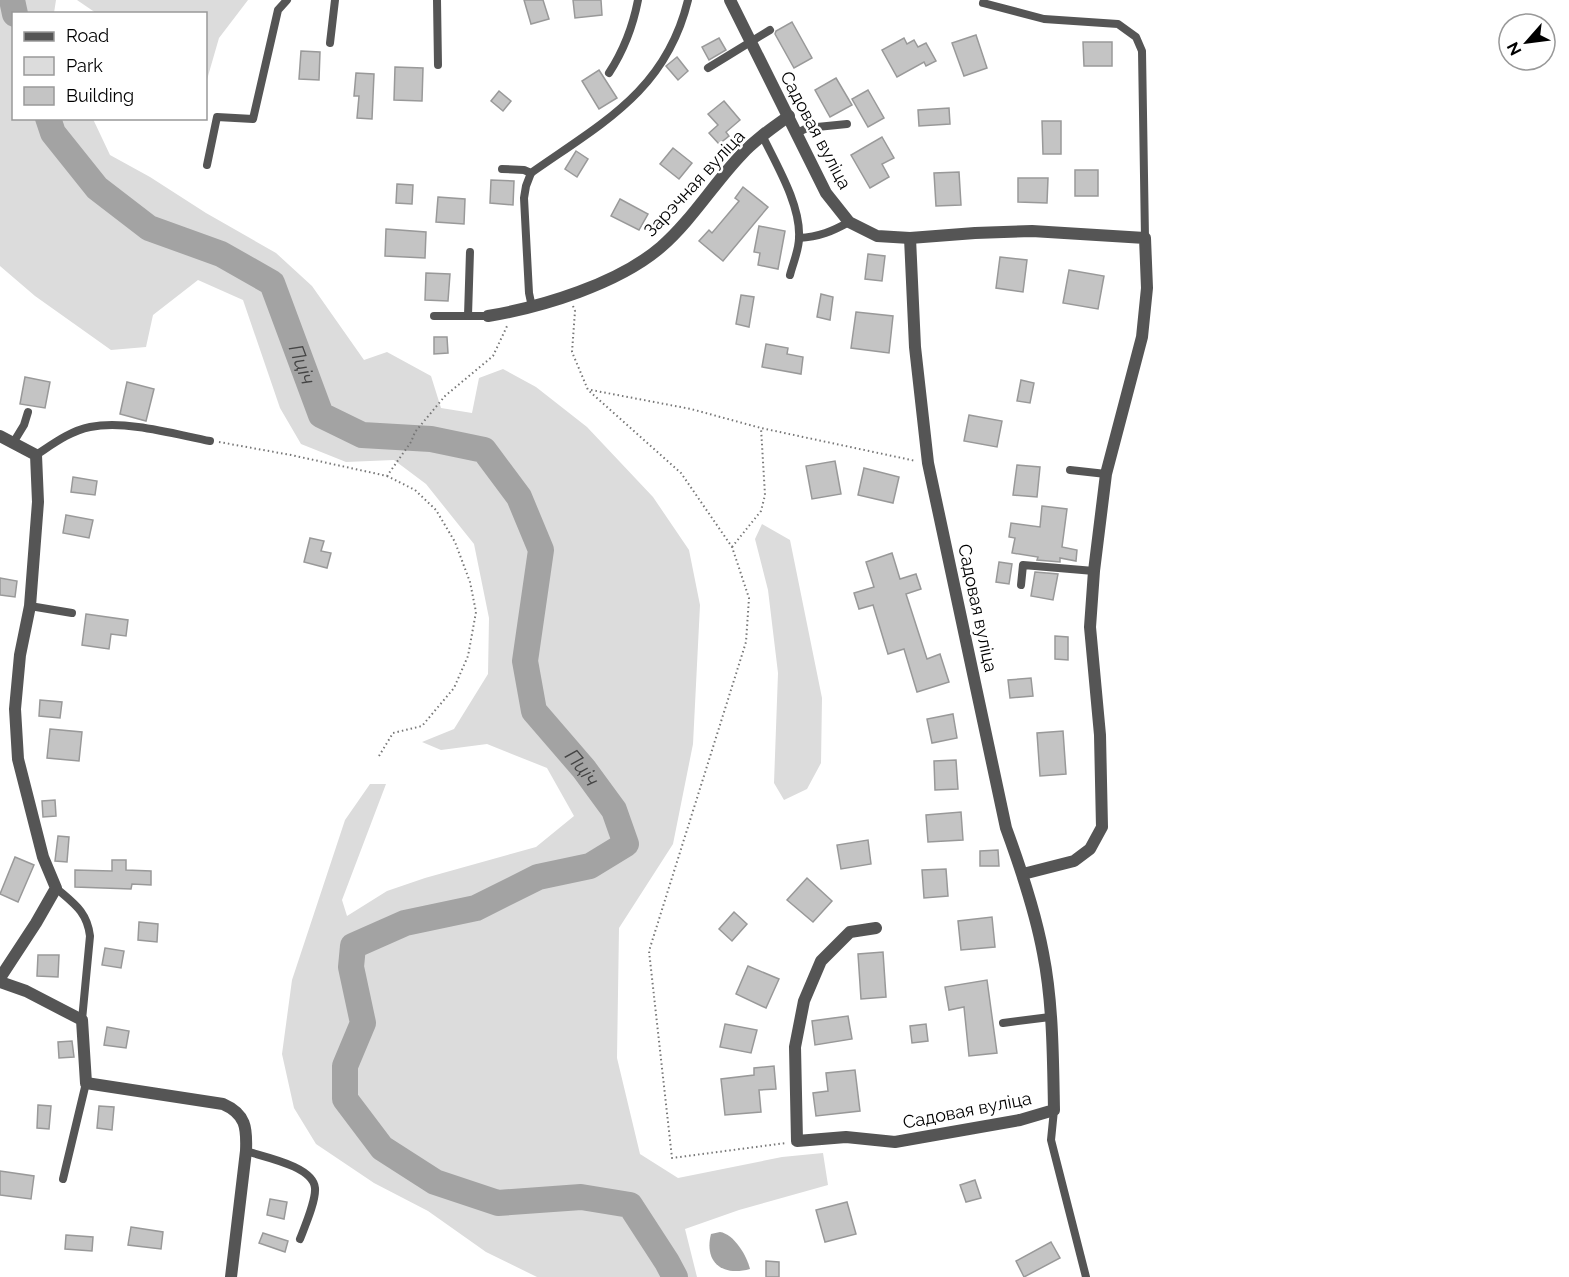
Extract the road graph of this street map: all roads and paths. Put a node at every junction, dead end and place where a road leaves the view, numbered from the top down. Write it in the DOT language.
graph roads {
  1 [pos="287,0"];
  2 [pos="335,0"];
  3 [pos="437,0"];
  4 [pos="638,0"];
  5 [pos="688,0"];
  6 [pos="730,0"];
  7 [pos="983,3"];
  8 [pos="770,30"];
  9 [pos="750,42"];
  10 [pos="330,43"];
  11 [pos="438,65"];
  12 [pos="708,68"];
  13 [pos="609,73"];
  14 [pos="789,116"];
  15 [pos="847,124"];
  16 [pos="797,133"];
  17 [pos="762,135"];
  18 [pos="207,165"];
  19 [pos="502,169"];
  20 [pos="531,173"];
  21 [pos="849,222"];
  22 [pos="800,238"];
  23 [pos="910,238"];
  24 [pos="1145,238"];
  25 [pos="470,252"];
  26 [pos="790,275"];
  27 [pos="568,295"];
  28 [pos="532,307"];
  29 [pos="512,312"];
  30 [pos="434,316"];
  31 [pos="468,316"];
  32 [pos="488,316"];
  33 [pos="588,390"];
  34 [pos="28,412"];
  35 [pos="761,429"];
  36 [pos="0,436"];
  37 [pos="210,441"];
  38 [pos="14,443"];
  39 [pos="36,455"];
  40 [pos="928,463"];
  41 [pos="1070,470"];
  42 [pos="1106,474"];
  43 [pos="387,476"];
  44 [pos="732,547"];
  45 [pos="1094,571"];
  46 [pos="1021,585"];
  47 [pos="30,606"];
  48 [pos="72,613"];
  49 [pos="379,756"];
  50 [pos="1023,874"];
  51 [pos="56,888"];
  52 [pos="876,928"];
  53 [pos="0,980"];
  54 [pos="1050,1017"];
  55 [pos="82,1020"];
  56 [pos="1003,1023"];
  57 [pos="86,1083"];
  58 [pos="1054,1110"];
  59 [pos="797,1141"];
  60 [pos="246,1151"];
  61 [pos="63,1179"];
  62 [pos="300,1239"];
  63 [pos="231,1277"];
  64 [pos="1086,1277"];
  1 -- 18 [label="lane"];
  2 -- 10 [label="lane"];
  3 -- 11 [label="lane"];
  4 -- 13 [label="lane"];
  5 -- 20 [label="lane"];
  6 -- 9 [label="street, Садовая вуліца"];
  7 -- 24 [label="lane"];
  8 -- 9 [label="lane"];
  9 -- 12 [label="lane"];
  9 -- 14 [label="street, Садовая вуліца"];
  14 -- 16 [label="street, Садовая вуліца"];
  14 -- 17 [label="street, Зарэчная вуліца"];
  15 -- 16 [label="lane"];
  16 -- 21 [label="street, Садовая вуліца"];
  17 -- 22 [label="lane"];
  17 -- 27 [label="street, Зарэчная вуліца"];
  19 -- 20 [label="lane"];
  20 -- 28 [label="lane"];
  21 -- 22 [label="lane"];
  21 -- 23 [label="street, Садовая вуліца"];
  22 -- 26 [label="lane"];
  23 -- 24 [label="street"];
  23 -- 40 [label="street, Садовая вуліца"];
  24 -- 42 [label="street"];
  25 -- 31 [label="lane"];
  27 -- 28 [label="street, Зарэчная вуліца"];
  27 -- 33 [label="path"];
  28 -- 29 [label="street, Зарэчная вуліца"];
  29 -- 32 [label="street, Зарэчная вуліца"];
  29 -- 43 [label="path"];
  30 -- 31 [label="lane"];
  31 -- 32 [label="lane"];
  33 -- 35 [label="path"];
  33 -- 44 [label="path"];
  34 -- 38 [label="lane"];
  35 -- 40 [label="path"];
  35 -- 44 [label="path"];
  36 -- 38 [label="street"];
  37 -- 39 [label="lane"];
  37 -- 43 [label="path"];
  38 -- 39 [label="street"];
  39 -- 47 [label="street"];
  40 -- 50 [label="street, Садовая вуліца"];
  41 -- 42 [label="lane"];
  42 -- 45 [label="street"];
  43 -- 49 [label="path"];
  44 -- 59 [label="path"];
  45 -- 46 [label="lane"];
  45 -- 50 [label="street"];
  47 -- 48 [label="lane"];
  47 -- 51 [label="street"];
  50 -- 54 [label="street, Садовая вуліца"];
  51 -- 53 [label="street"];
  51 -- 55 [label="lane"];
  52 -- 59 [label="street"];
  53 -- 55 [label="street"];
  54 -- 56 [label="lane"];
  54 -- 58 [label="street, Садовая вуліца"];
  55 -- 57 [label="street"];
  57 -- 60 [label="street"];
  57 -- 61 [label="lane"];
  58 -- 59 [label="street, Садовая вуліца"];
  58 -- 64 [label="lane"];
  60 -- 62 [label="lane"];
  60 -- 63 [label="street"];
}
